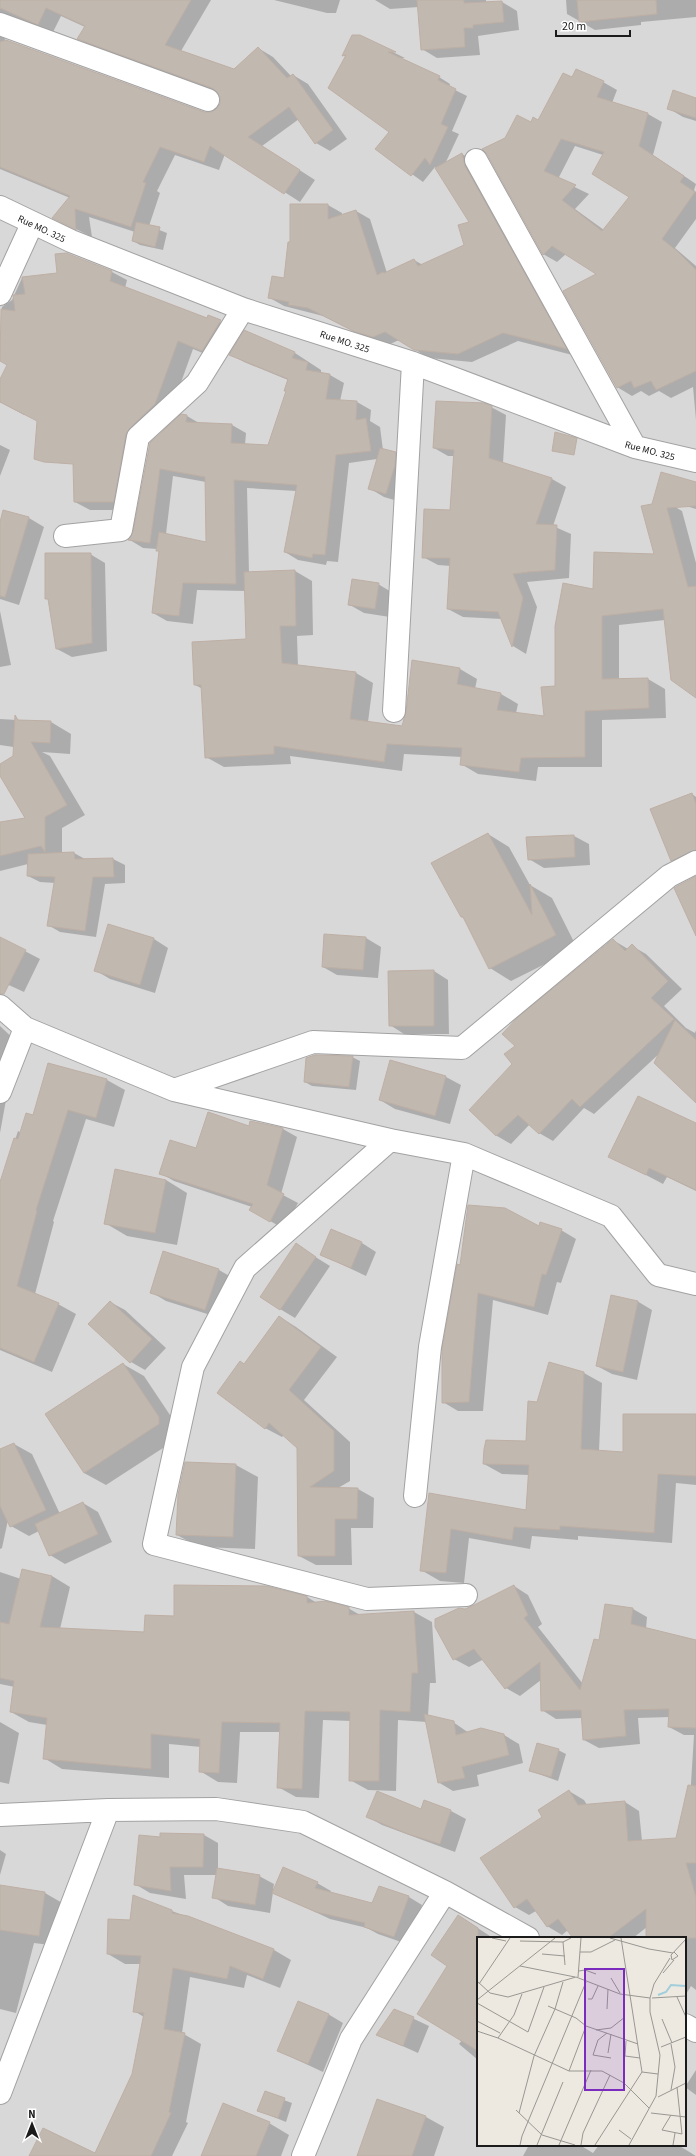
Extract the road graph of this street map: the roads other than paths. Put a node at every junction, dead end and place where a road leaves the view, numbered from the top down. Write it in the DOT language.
graph roads {
  1 [pos="0,24"];
  2 [pos="208,100"];
  3 [pos="476,160"];
  4 [pos="0,207"];
  5 [pos="32,224"];
  6 [pos="0,294"];
  7 [pos="244,309"];
  8 [pos="413,363"];
  9 [pos="635,447"];
  10 [pos="696,461"];
  11 [pos="64,536"];
  12 [pos="394,711"];
  13 [pos="696,862"];
  14 [pos="0,1006"];
  15 [pos="25,1028"];
  16 [pos="174,1090"];
  17 [pos="0,1092"];
  18 [pos="390,1140"];
  19 [pos="464,1154"];
  20 [pos="696,1284"];
  21 [pos="415,1496"];
  22 [pos="466,1595"];
  23 [pos="108,1810"];
  24 [pos="0,1815"];
  25 [pos="445,1892"];
  26 [pos="526,1937"];
  27 [pos="686,2026"];
  28 [pos="696,2031"];
  29 [pos="0,2093"];
  30 [pos="303,2156"];
  1 -- 2 [label="street"];
  3 -- 9 [label="street"];
  4 -- 5 [label="street, Rue MO. 325"];
  5 -- 6 [label="street"];
  5 -- 7 [label="street, Rue MO. 325"];
  7 -- 8 [label="street, Rue MO. 325"];
  7 -- 11 [label="street"];
  8 -- 9 [label="street, Rue MO. 325"];
  8 -- 12 [label="street"];
  9 -- 10 [label="street, Rue MO. 325"];
  13 -- 16 [label="street"];
  14 -- 15 [label="street"];
  15 -- 16 [label="street"];
  15 -- 17 [label="street"];
  16 -- 18 [label="street"];
  18 -- 19 [label="street"];
  18 -- 22 [label="street"];
  19 -- 20 [label="street"];
  19 -- 21 [label="street"];
  23 -- 24 [label="street"];
  23 -- 25 [label="street"];
  23 -- 29 [label="street"];
  25 -- 26 [label="street"];
  25 -- 30 [label="street"];
  27 -- 28 [label="street"];
}
